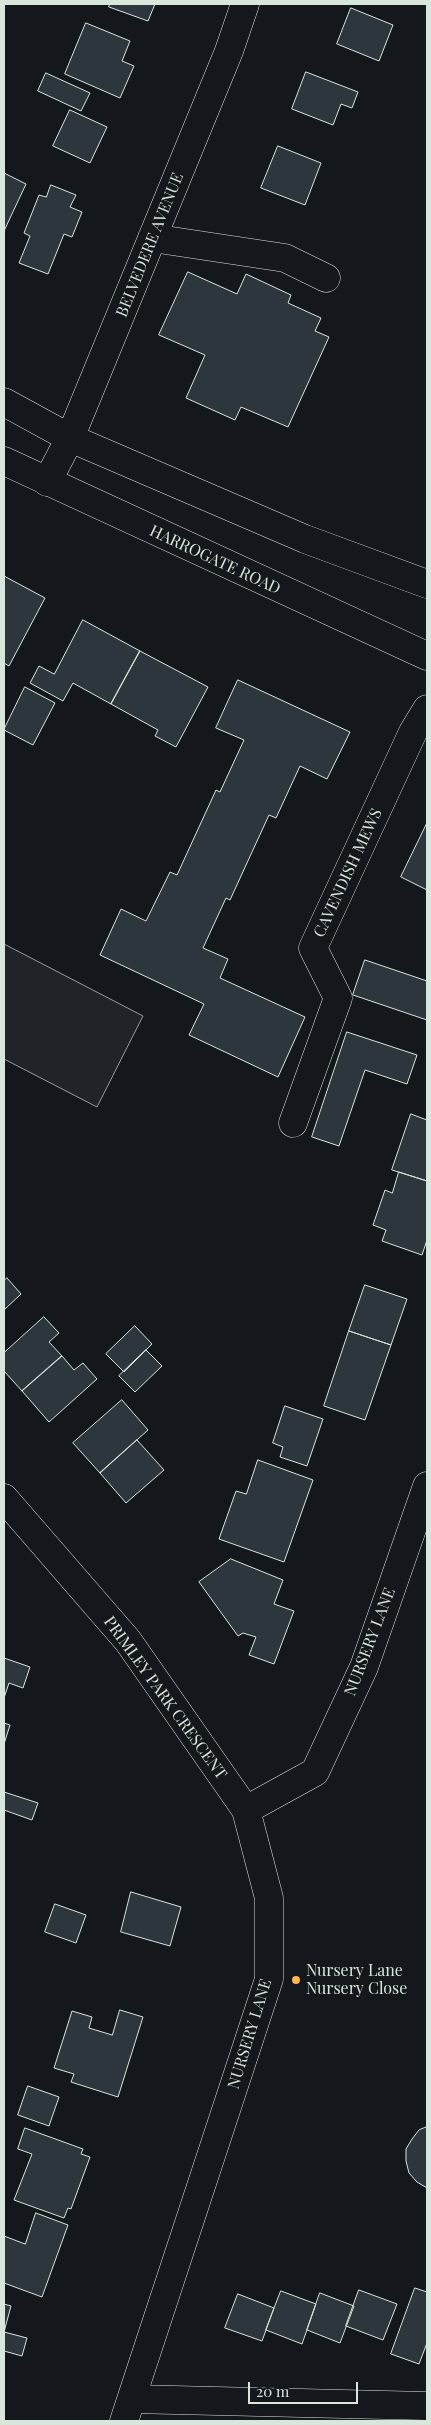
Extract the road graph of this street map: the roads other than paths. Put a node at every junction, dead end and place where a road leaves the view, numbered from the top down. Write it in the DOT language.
graph roads {
  1 [pos="245,4"];
  2 [pos="152,238"];
  3 [pos="326,278"];
  4 [pos="4,402"];
  5 [pos="70,438"];
  6 [pos="4,461"];
  7 [pos="47,482"];
  8 [pos="427,584"];
  9 [pos="427,656"];
  10 [pos="427,709"];
  11 [pos="294,1123"];
  12 [pos="427,1486"];
  13 [pos="4,1498"];
  14 [pos="246,1810"];
  15 [pos="427,2406"];
  16 [pos="128,2410"];
  1 -- 2 [label="main road, BELVEDERE AVENUE"];
  2 -- 3 [label="main road"];
  2 -- 5 [label="main road, BELVEDERE AVENUE"];
  4 -- 5 [label="main road"];
  5 -- 7 [label="main road, BELVEDERE AVENUE"];
  5 -- 8 [label="main road"];
  6 -- 7 [label="main road, HARROGATE ROAD"];
  7 -- 9 [label="main road, HARROGATE ROAD"];
  10 -- 11 [label="main road, CAVENDISH MEWS"];
  12 -- 14 [label="main road, NURSERY LANE"];
  13 -- 14 [label="main road, PRIMLEY PARK CRESCENT"];
  14 -- 16 [label="main road, NURSERY LANE"];
  15 -- 16 [label="main road"];
}
